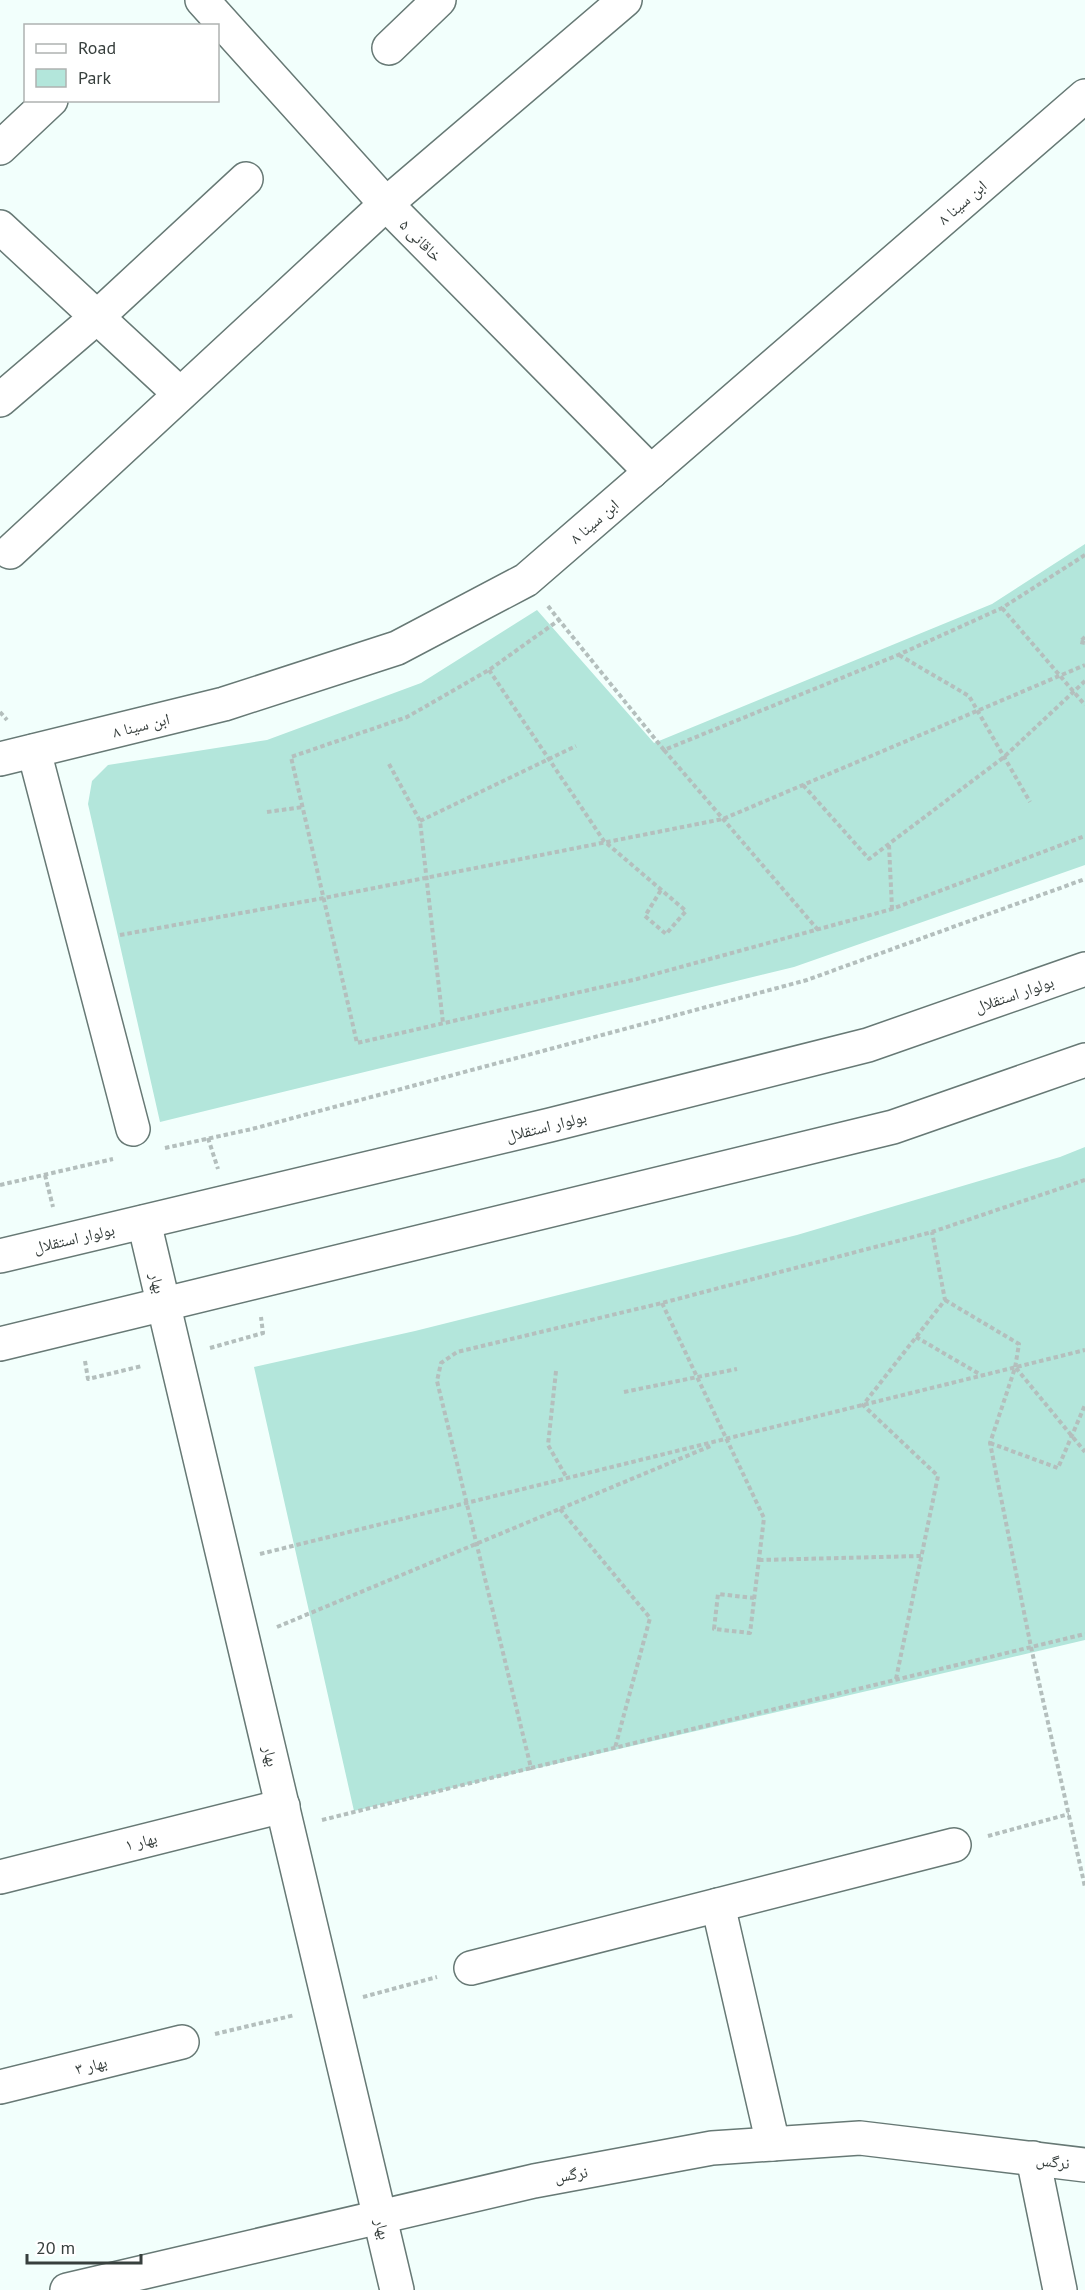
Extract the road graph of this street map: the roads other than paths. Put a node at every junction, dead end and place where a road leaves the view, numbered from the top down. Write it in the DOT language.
graph roads {
  1 [pos="201,0"];
  2 [pos="439,0"];
  3 [pos="625,0"];
  4 [pos="389,48"];
  5 [pos="1085,96"];
  6 [pos="49,102"];
  7 [pos="0,148"];
  8 [pos="246,179"];
  9 [pos="386,204"];
  10 [pos="0,227"];
  11 [pos="97,317"];
  12 [pos="180,394"];
  13 [pos="0,400"];
  14 [pos="651,471"];
  15 [pos="10,552"];
  16 [pos="34,751"];
  17 [pos="0,759"];
  18 [pos="1085,969"];
  19 [pos="1085,1059"];
  20 [pos="133,1129"];
  21 [pos="144,1222"];
  22 [pos="0,1256"];
  23 [pos="163,1305"];
  24 [pos="0,1344"];
  25 [pos="285,1817"];
  26 [pos="954,1845"];
  27 [pos="0,1877"];
  28 [pos="717,1905"];
  29 [pos="471,1968"];
  30 [pos="182,2042"];
  31 [pos="0,2087"];
  32 [pos="773,2144"];
  33 [pos="1033,2158"];
  34 [pos="1085,2165"];
  35 [pos="380,2215"];
  36 [pos="66,2290"];
  37 [pos="398,2290"];
  38 [pos="1060,2290"];
  1 -- 9 [label="street, خاقانی ۵"];
  2 -- 4 [label="street"];
  3 -- 9 [label="street"];
  5 -- 14 [label="street, ابن سینا ۸"];
  6 -- 7 [label="street"];
  8 -- 11 [label="street"];
  9 -- 12 [label="street"];
  9 -- 14 [label="street, خاقانی ۵"];
  10 -- 11 [label="street"];
  11 -- 12 [label="street"];
  11 -- 13 [label="street"];
  12 -- 15 [label="street"];
  14 -- 16 [label="street, ابن سینا ۸"];
  16 -- 17 [label="street, ابن سینا ۸"];
  16 -- 20 [label="street"];
  18 -- 21 [label="street, بولوار استقلال"];
  19 -- 23 [label="street"];
  21 -- 22 [label="street, بولوار استقلال"];
  21 -- 23 [label="street, بهار"];
  23 -- 24 [label="street"];
  23 -- 25 [label="street, بهار"];
  25 -- 27 [label="street, بهار ۱"];
  25 -- 35 [label="street, بهار"];
  26 -- 28 [label="street"];
  28 -- 29 [label="street"];
  28 -- 32 [label="street"];
  30 -- 31 [label="street, بهار ۳"];
  32 -- 33 [label="street, نرگس"];
  32 -- 35 [label="street, نرگس"];
  33 -- 34 [label="street, نرگس"];
  33 -- 38 [label="street"];
  35 -- 36 [label="street, نرگس"];
  35 -- 37 [label="street, بهار"];
}
